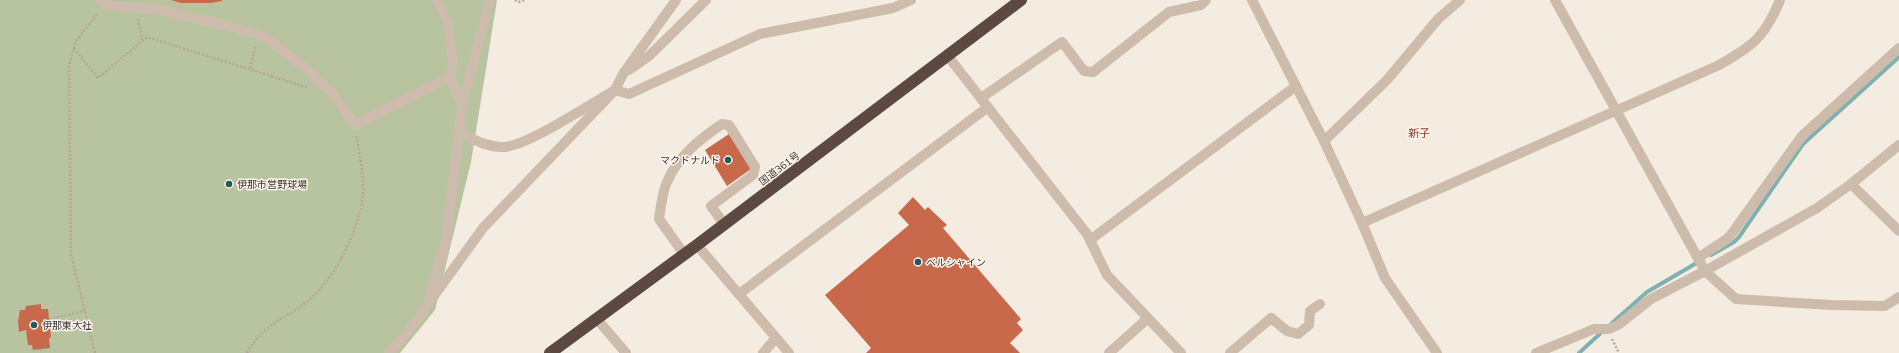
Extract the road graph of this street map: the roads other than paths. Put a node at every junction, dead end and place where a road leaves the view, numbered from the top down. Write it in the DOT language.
graph roads {
  1 [pos="437,0"];
  2 [pos="490,0"];
  3 [pos="676,0"];
  4 [pos="706,0"];
  5 [pos="911,0"];
  6 [pos="1021,0"];
  7 [pos="1206,0"];
  8 [pos="1252,0"];
  9 [pos="1460,0"];
  10 [pos="1555,0"];
  11 [pos="1780,0"];
  12 [pos="103,3"];
  13 [pos="1899,48"];
  14 [pos="947,55"];
  15 [pos="623,74"];
  16 [pos="450,77"];
  17 [pos="1296,86"];
  18 [pos="615,90"];
  19 [pos="981,98"];
  20 [pos="462,105"];
  21 [pos="988,107"];
  22 [pos="1615,111"];
  23 [pos="460,132"];
  24 [pos="1324,141"];
  25 [pos="1899,145"];
  26 [pos="1851,184"];
  27 [pos="1362,223"];
  28 [pos="724,224"];
  29 [pos="1899,231"];
  30 [pos="1090,240"];
  31 [pos="697,245"];
  32 [pos="684,254"];
  33 [pos="1701,263"];
  34 [pos="739,294"];
  35 [pos="1899,297"];
  36 [pos="427,304"];
  37 [pos="1320,304"];
  38 [pos="596,318"];
  39 [pos="1147,319"];
  40 [pos="776,338"];
  41 [pos="389,353"];
  42 [pos="550,353"];
  43 [pos="626,353"];
  44 [pos="763,353"];
  45 [pos="788,353"];
  46 [pos="1109,353"];
  47 [pos="1181,353"];
  48 [pos="1230,353"];
  49 [pos="1437,353"];
  50 [pos="1536,353"];
  1 -- 16 [label="street"];
  2 -- 20 [label="street"];
  3 -- 15 [label="street"];
  4 -- 15 [label="street"];
  5 -- 18 [label="street"];
  6 -- 14 [label="highway, 国道361号"];
  7 -- 19 [label="street"];
  8 -- 17 [label="street"];
  9 -- 24 [label="street"];
  10 -- 22 [label="street"];
  11 -- 22 [label="street"];
  12 -- 16 [label="street"];
  13 -- 33 [label="street"];
  14 -- 19 [label="street"];
  14 -- 28 [label="highway, 国道361号"];
  15 -- 18 [label="street"];
  16 -- 20 [label="street"];
  17 -- 24 [label="street"];
  17 -- 30 [label="street"];
  18 -- 23 [label="street"];
  18 -- 36 [label="street"];
  19 -- 21 [label="street"];
  20 -- 23 [label="street"];
  21 -- 30 [label="street"];
  21 -- 34 [label="street"];
  22 -- 27 [label="street"];
  22 -- 33 [label="street"];
  23 -- 36 [label="street"];
  24 -- 27 [label="street"];
  25 -- 26 [label="street"];
  26 -- 29 [label="street"];
  26 -- 33 [label="street"];
  27 -- 49 [label="street"];
  28 -- 31 [label="highway, 国道361号"];
  28 -- 32 [label="street"];
  30 -- 39 [label="street"];
  31 -- 32 [label="highway, 国道361号"];
  31 -- 34 [label="street"];
  32 -- 38 [label="highway, 国道361号"];
  33 -- 35 [label="street"];
  33 -- 50 [label="street"];
  34 -- 40 [label="street"];
  36 -- 41 [label="street"];
  37 -- 48 [label="street"];
  38 -- 42 [label="highway, 国道361号"];
  38 -- 43 [label="street"];
  39 -- 46 [label="street"];
  39 -- 47 [label="street"];
  40 -- 44 [label="street"];
  40 -- 45 [label="street"];
}
